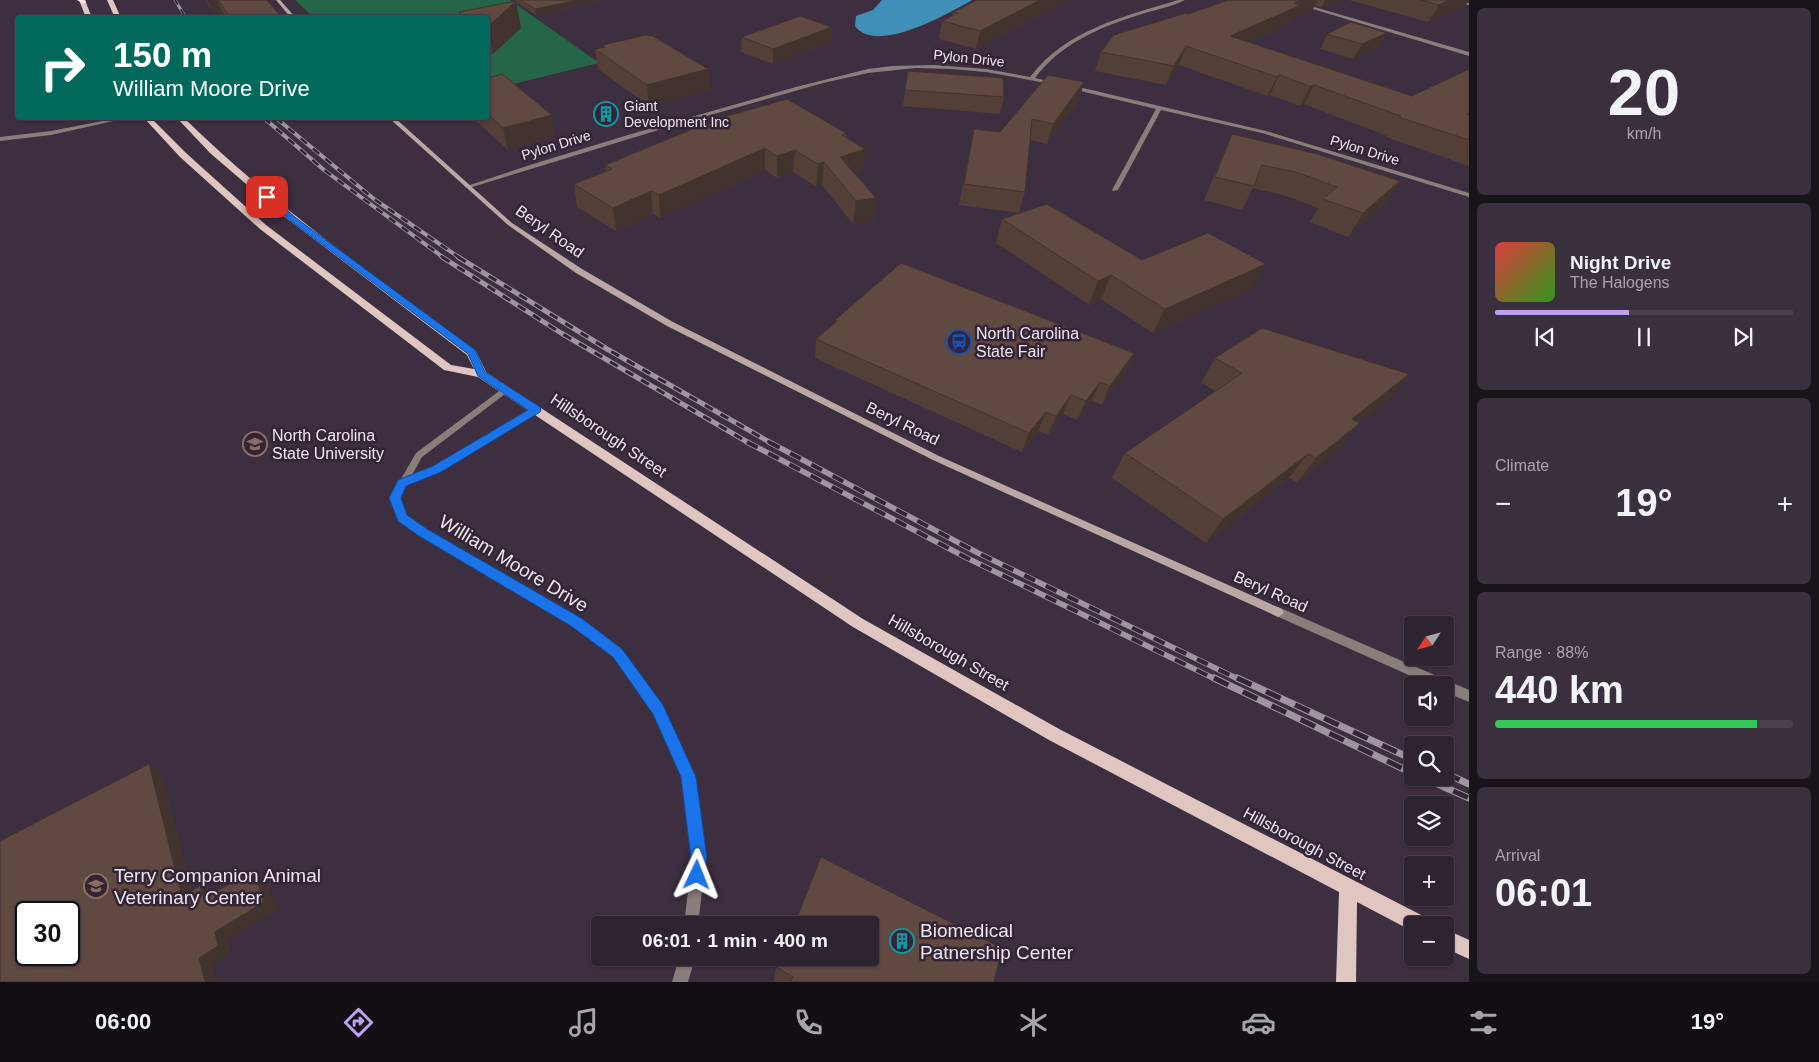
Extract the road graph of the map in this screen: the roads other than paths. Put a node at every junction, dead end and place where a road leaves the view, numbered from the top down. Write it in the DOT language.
graph roads {
  1 [pos="110,0"];
  2 [pos="278,0"];
  3 [pos="1184,0"];
  4 [pos="1285,0"];
  5 [pos="1451,0"];
  6 [pos="82,1"];
  7 [pos="1469,4"];
  8 [pos="89,15"];
  9 [pos="117,15"];
  10 [pos="291,15"];
  11 [pos="1469,54"];
  12 [pos="1031,79"];
  13 [pos="1160,107"];
  14 [pos="114,120"];
  15 [pos="149,120"];
  16 [pos="182,120"];
  17 [pos="394,120"];
  18 [pos="0,138"];
  19 [pos="467,186"];
  20 [pos="1115,190"];
  21 [pos="1469,195"];
  22 [pos="481,374"];
  23 [pos="506,390"];
  24 [pos="536,410"];
  25 [pos="402,483"];
  26 [pos="1424,676"];
  27 [pos="1454,689"];
  28 [pos="1469,696"];
  29 [pos="1348,889"];
  30 [pos="692,916"];
  31 [pos="1404,917"];
  32 [pos="1454,942"];
  33 [pos="1469,950"];
  34 [pos="685,966"];
  35 [pos="680,982"];
  36 [pos="1346,982"];
  1 -- 9 [label="main road"];
  2 -- 10 [label="street"];
  3 -- 12 [label="street"];
  4 -- 11 [label="street"];
  5 -- 7 [label="street"];
  6 -- 8 [label="main road"];
  12 -- 13 [label="street, Pylon Drive"];
  12 -- 19 [label="street, Pylon Drive"];
  13 -- 20 [label="street"];
  13 -- 21 [label="street, Pylon Drive"];
  14 -- 18 [label="street"];
  15 -- 22 [label="main road, Hillsborough Street"];
  16 -- 22 [label="main road"];
  17 -- 19 [label="street, Beryl Road"];
  19 -- 26 [label="street, Beryl Road"];
  22 -- 23 [label="main road, Hillsborough Street"];
  23 -- 24 [label="main road, Hillsborough Street"];
  23 -- 25 [label="street, William Moore Drive"];
  24 -- 25 [label="street"];
  24 -- 29 [label="main road, Hillsborough Street"];
  25 -- 30 [label="street, William Moore Drive"];
  27 -- 28 [label="street, Beryl Road"];
  29 -- 31 [label="main road, Hillsborough Street"];
  29 -- 36 [label="main road"];
  32 -- 33 [label="main road"];
  34 -- 35 [label="street"];
}
